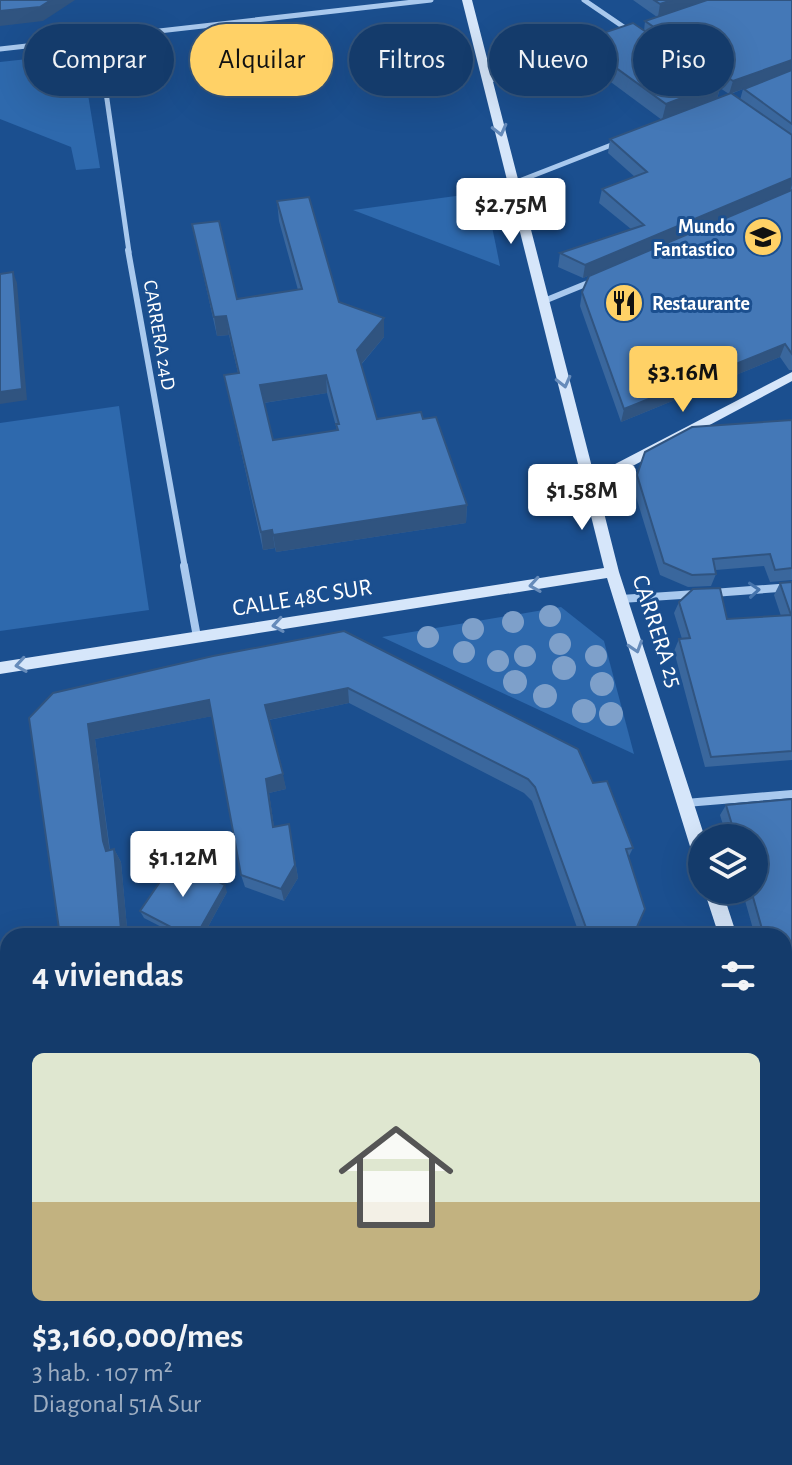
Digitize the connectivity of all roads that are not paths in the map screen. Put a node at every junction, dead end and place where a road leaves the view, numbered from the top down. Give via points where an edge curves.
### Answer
1 (431, 0) edge
2 (467, 0) edge
3 (584, 0) edge
4 (174, 29) edge
5 (631, 32) joint
6 (617, 38) edge
7 (24, 46) edge
8 (0, 49) edge
9 (488, 81) joint
10 (106, 96) edge
11 (627, 139) edge
12 (514, 183) junction
13 (598, 279) edge
14 (544, 301) junction
15 (792, 376) edge
16 (590, 483) junction
17 (612, 572) junction
18 (792, 587) edge
19 (621, 599) junction
20 (197, 637) junction
21 (0, 668) edge
22 (792, 794) edge
23 (685, 803) junction
24 (692, 824) edge
25 (718, 904) edge
26 (725, 928) edge

1 - 4 street
2 - 9 street, CARRERA 25
3 - 5 street
5 - 6 street
7 - 8 street
9 -> 12 street, CARRERA 25
10 - 20 street, CARRERA 24D
11 - 12 street
12 - 14 street, CARRERA 25
13 - 14 street
14 -> 16 street, CARRERA 25
15 - 16 street via 702,429
16 - 17 street, CARRERA 25
17 - 19 street, CARRERA 25
17 -> 20 street, CALLE 48C SUR
19 -> 18 street
19 -> 23 street, CARRERA 25
20 -> 21 street, CALLE 48C SUR
22 - 23 street
23 - 24 street, CARRERA 25
25 - 26 street

